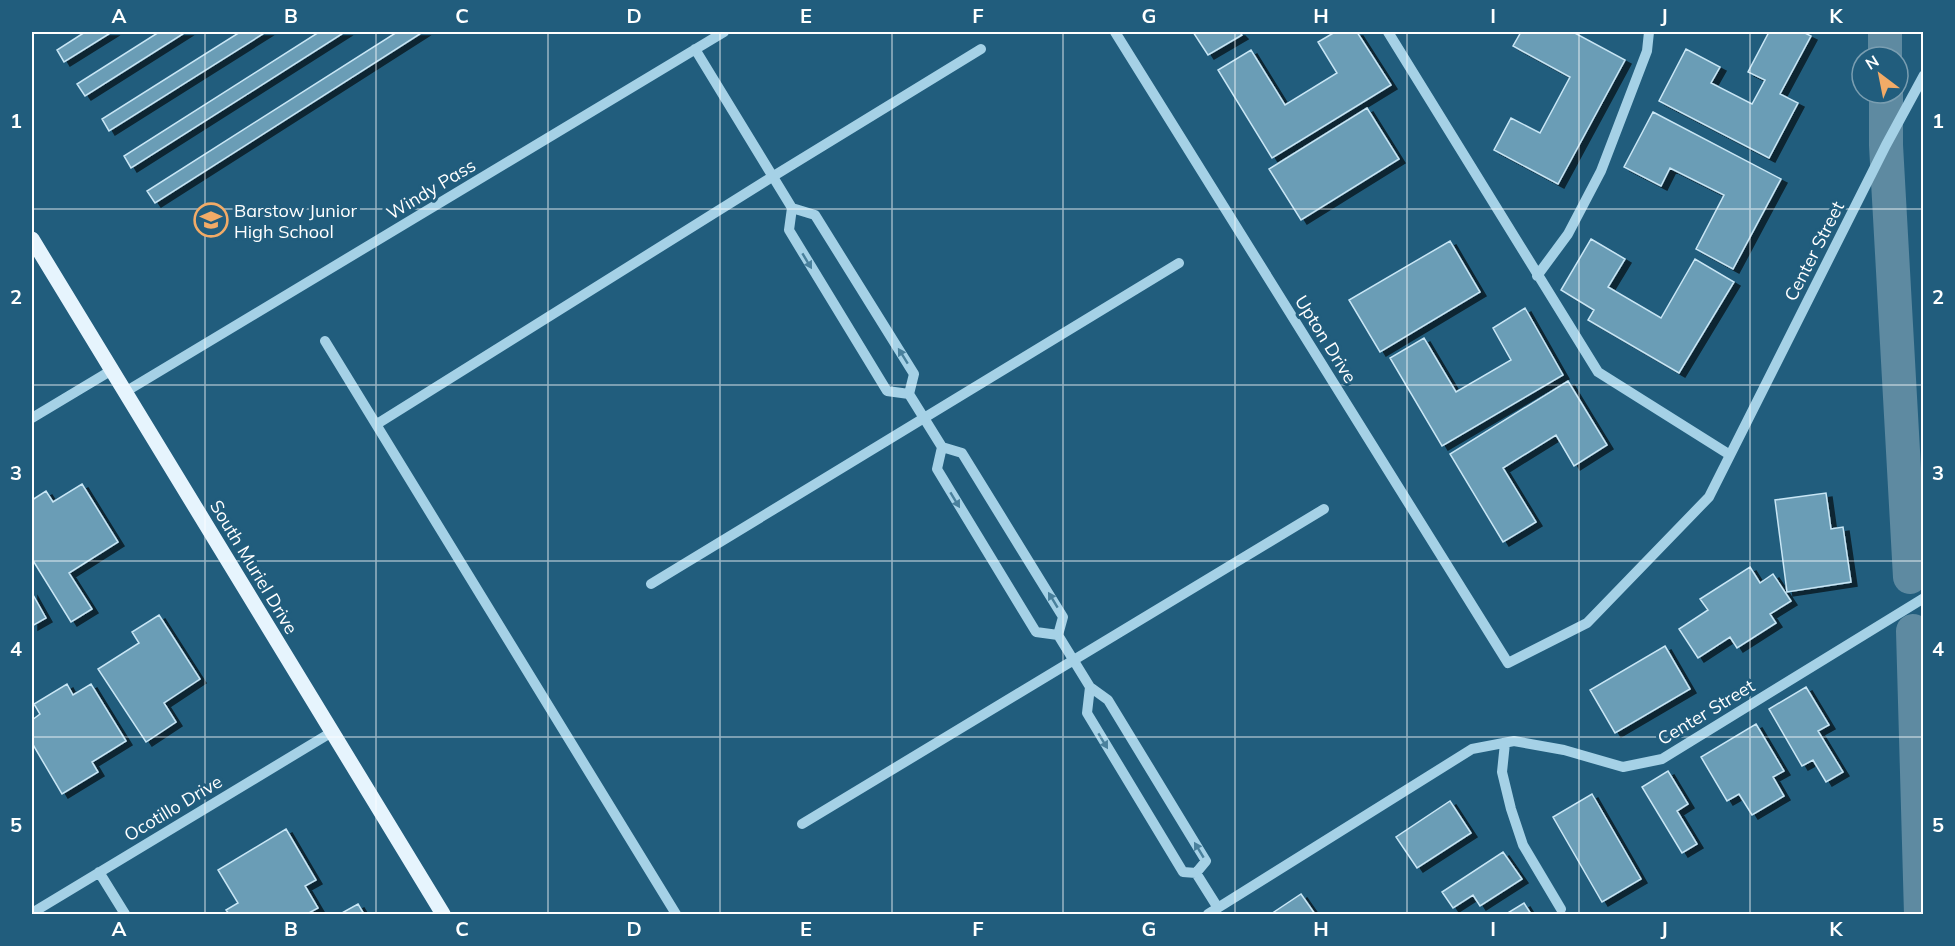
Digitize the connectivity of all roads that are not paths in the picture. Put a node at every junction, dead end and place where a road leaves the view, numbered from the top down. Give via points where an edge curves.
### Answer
1 (724, 32) edge
2 (1115, 32) edge
3 (1388, 32) edge
4 (1649, 32) edge
5 (695, 49) junction
6 (981, 49) dead end
7 (1923, 75) edge
8 (772, 177) junction
9 (792, 208) junction
10 (32, 239) edge
11 (1179, 264) dead end
12 (1537, 276) junction
13 (325, 341) dead end
14 (112, 370) junction
15 (125, 393) junction
16 (909, 394) junction
17 (32, 418) edge
18 (924, 418) junction
19 (377, 424) junction
20 (942, 447) junction
21 (1730, 455) junction
22 (1324, 509) dead end
23 (651, 584) dead end
24 (1923, 598) edge
25 (1058, 635) junction
26 (1074, 660) junction
27 (1508, 663) joint
28 (1090, 687) junction
29 (332, 732) junction
30 (1505, 743) junction
31 (802, 824) dead end
32 (99, 872) junction
33 (1196, 873) junction
34 (1561, 909) dead end
35 (1213, 911) edge
36 (32, 913) edge
37 (125, 915) edge
38 (443, 915) edge
39 (676, 915) edge

1 - 5 street, Windy Pass
2 - 27 street, Upton Drive
3 - 12 street
4 - 12 street via 1647,51 1601,171 1568,234
5 - 8 street
5 - 15 street, Windy Pass
6 - 8 street
7 - 21 street, Center Street
8 - 9 street
8 - 19 street
16 -> 9 street via 914,374 815,215
9 -> 16 street via 789,230 887,391
10 - 14 main road, South Muriel Drive
11 - 18 street
12 - 21 street via 1598,372
13 - 19 street
14 - 15 main road, South Muriel Drive
14 - 17 street
15 - 29 main road, South Muriel Drive
16 - 18 street
18 - 20 street
18 - 23 street
19 - 39 street
25 -> 20 street via 1063,617 963,453
20 -> 25 street via 937,469 1036,632
21 - 27 street, Center Street via 1709,497 1587,623
22 - 26 street
24 - 30 street, Center Street via 1662,759 1623,767 1564,750 1514,741
25 - 26 street
26 - 28 street
26 - 31 street
28 -> 33 street via 1087,713 1183,872
33 -> 28 street via 1206,861 1108,700
29 - 32 street, Ocotillo Drive
29 - 38 main road, South Muriel Drive
30 - 34 street via 1502,772 1510,809 1523,845
30 - 35 street, Center Street via 1472,749
32 - 36 street, Ocotillo Drive
32 - 37 street
33 - 35 street

